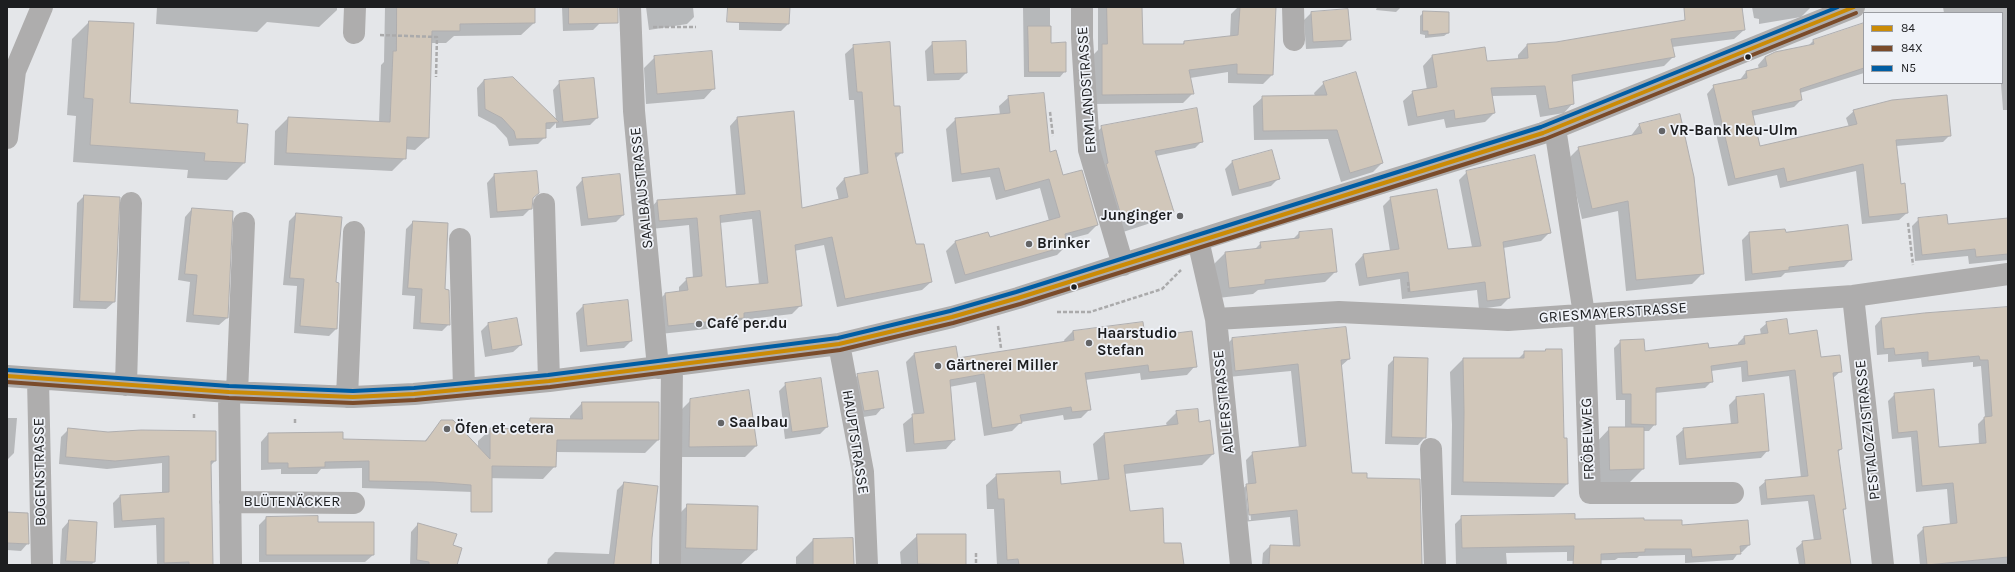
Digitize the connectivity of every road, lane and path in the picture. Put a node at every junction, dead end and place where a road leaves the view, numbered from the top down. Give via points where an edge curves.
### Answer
1 (42, 7) edge
2 (355, 7) edge
3 (1082, 7) edge
4 (1294, 7) edge
5 (1854, 7) edge
6 (630, 17) edge
7 (696, 27) dead end
8 (354, 33) dead end
9 (380, 35) dead end
10 (1294, 40) dead end
11 (11, 68) edge
12 (436, 77) dead end
13 (1050, 112) dead end
14 (1555, 128) junction
15 (1052, 136) dead end
16 (7, 138) edge
17 (130, 203) dead end
18 (544, 204) dead end
19 (244, 223) dead end
20 (1908, 223) dead end
21 (354, 232) dead end
22 (460, 239) dead end
23 (1198, 240) junction
24 (1123, 265) junction
25 (1184, 266) dead end
26 (2008, 274) edge
27 (1916, 288) junction
28 (1853, 296) junction
29 (1057, 312) dead end
30 (1584, 314) junction
31 (1216, 319) junction
32 (998, 325) dead end
33 (839, 344) junction
34 (1001, 348) dead end
35 (665, 367) junction
36 (7, 376) edge
37 (38, 378) junction
38 (550, 381) junction
39 (126, 385) junction
40 (464, 389) junction
41 (233, 392) junction
42 (347, 397) junction
43 (194, 410) dead end
44 (194, 418) dead end
45 (1431, 449) dead end
46 (1733, 493) dead end
47 (230, 502) junction
48 (354, 503) dead end
49 (976, 553) dead end
50 (42, 565) edge
51 (231, 565) edge
52 (670, 565) edge
53 (867, 565) edge
54 (976, 565) edge
55 (1241, 565) edge
56 (1435, 565) edge
57 (1883, 565) edge

1 - 11 street
2 - 8 street
3 - 24 street, ERMLANDSTRASSE via 1088,150
4 - 10 street
5 - 14 street
6 - 7 path
6 - 35 street, SAALBAUSTRASSE via 634,111
9 - 12 path via 437,37
11 - 16 street
13 - 15 path
14 - 23 street
14 - 30 street
17 - 39 street
18 - 38 street
19 - 41 street, BLÜTENÄCKER
20 - 27 path
21 - 42 street
22 - 40 street
23 - 24 street
23 - 31 street, ADLERSTRASSE
24 - 33 street via 968,312
25 - 29 path via 1162,289 1090,312
26 - 27 street, GRIESMAYERSTRASSE
27 - 28 street, GRIESMAYERSTRASSE
28 - 30 street, GRIESMAYERSTRASSE
28 - 57 street, PESTALOZZISTRASSE
30 - 31 street, GRIESMAYERSTRASSE via 1508,320 1339,312
30 - 46 street, FRÖBELWEG via 1590,493
31 - 55 street, ADLERSTRASSE
32 - 34 path
33 - 35 street
33 - 53 street, HAUPTSTRASSE via 863,472
35 - 38 street
35 - 52 street, SAALBAUSTRASSE
36 - 37 street
37 - 39 street
37 - 50 street, BOGENSTRASSE
38 - 40 street
39 - 41 street
40 - 42 street
41 - 42 street
41 - 47 street, BLÜTENÄCKER
43 - 44 path
45 - 56 street
47 - 48 street, BLÜTENÄCKER
47 - 51 street, BLÜTENÄCKER
49 - 54 path

